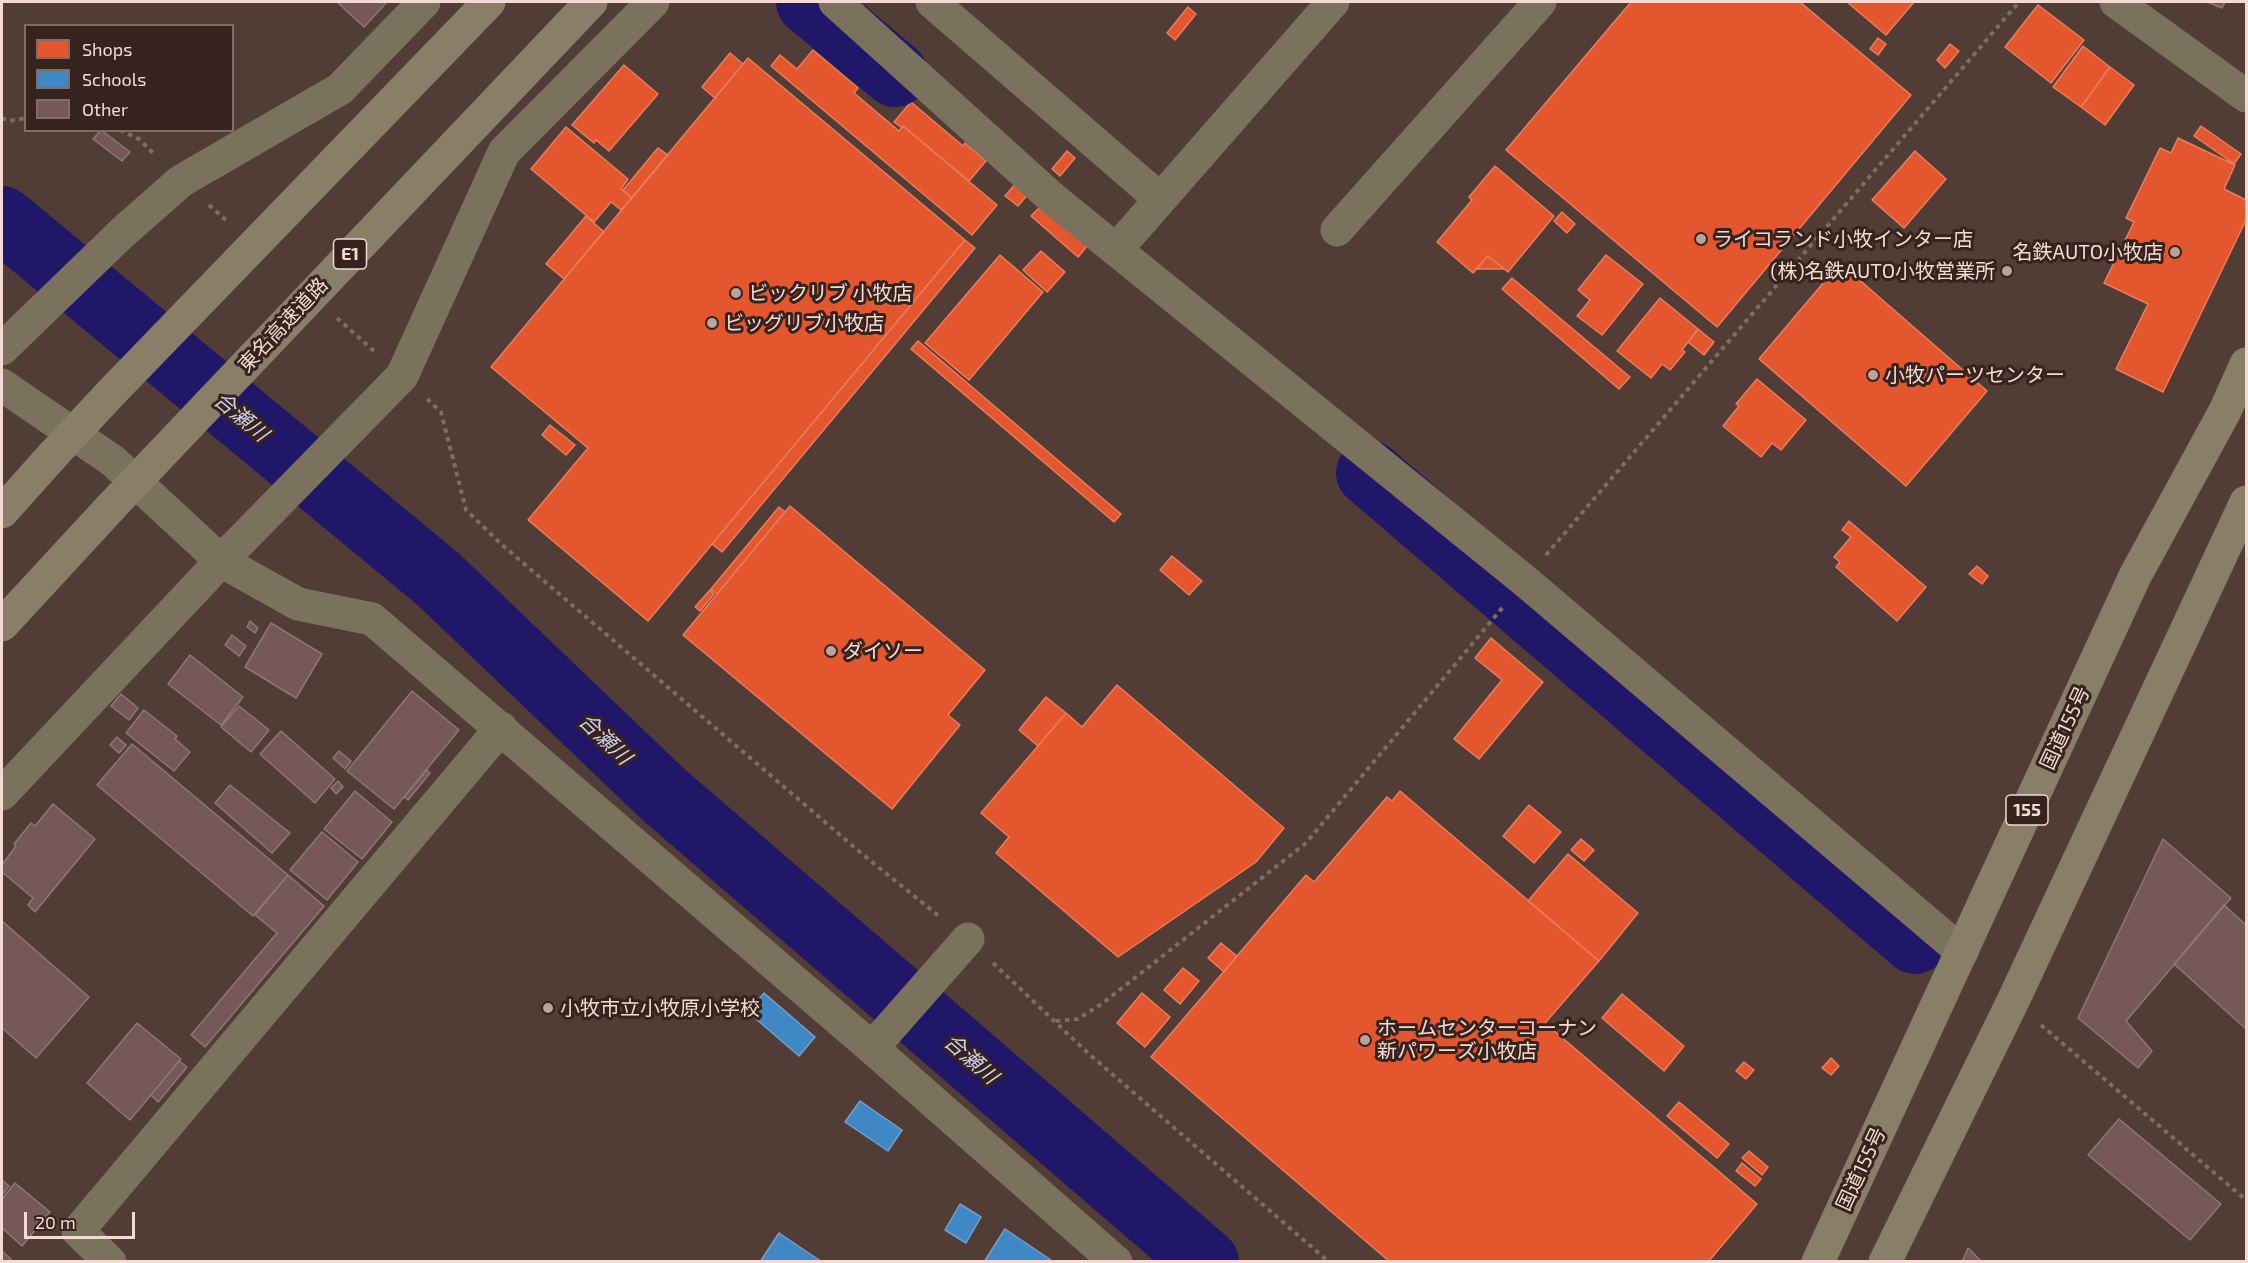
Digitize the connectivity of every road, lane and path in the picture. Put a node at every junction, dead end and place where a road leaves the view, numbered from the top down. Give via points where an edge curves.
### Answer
1 (424, 2) edge
2 (489, 2) edge
3 (591, 2) edge
4 (653, 2) edge
5 (835, 2) edge
6 (932, 2) edge
7 (1333, 2) edge
8 (1540, 2) edge
9 (2019, 2) edge
10 (2116, 2) edge
11 (2247, 96) edge
12 (2, 118) edge
13 (24, 118) edge
14 (124, 132) edge
15 (181, 181) junction
16 (1160, 199) junction
17 (1337, 230) dead end
18 (1116, 250) junction
19 (8, 342) edge
20 (2247, 364) edge
21 (402, 376) junction
22 (2, 385) edge
23 (2247, 502) edge
24 (2, 512) edge
25 (221, 561) junction
26 (1525, 581) junction
27 (2, 625) edge
28 (501, 728) junction
29 (2, 794) edge
30 (968, 939) junction
31 (1962, 952) junction
32 (2013, 1001) junction
33 (1056, 1021) junction
34 (872, 1048) junction
35 (2247, 1200) edge
36 (110, 1262) edge
37 (1116, 1262) edge
38 (1329, 1262) edge
39 (1818, 1262) edge
40 (1885, 1262) edge

1 - 15 street via 340,89
2 - 24 highway, bridge via 110,394
3 - 27 highway, 東名高速道路 / E1, bridge
4 - 21 street via 504,152
5 - 18 street via 1052,198
6 - 16 street
7 - 16 street
8 - 17 street
9 - 26 path
10 - 11 street
12 - 13 path
14 - 15 path via 139,139
15 - 19 street
16 - 18 street
18 - 26 street
20 - 31 highway, 国道155号 / 155 via 2135,576
21 - 25 street
21 - 30 path via 441,412 466,510 861,853
22 - 25 street via 113,461
23 - 32 highway
25 - 28 street via 298,604 372,619
25 - 29 street
26 - 31 street
26 - 33 path via 1306,843 1103,1003 1078,1019
28 - 34 street
28 - 36 street via 78,1231
30 - 33 path
30 - 34 street
31 - 39 highway, 国道155号 / 155
32 - 35 path
32 - 40 highway
33 - 38 path
34 - 37 street

